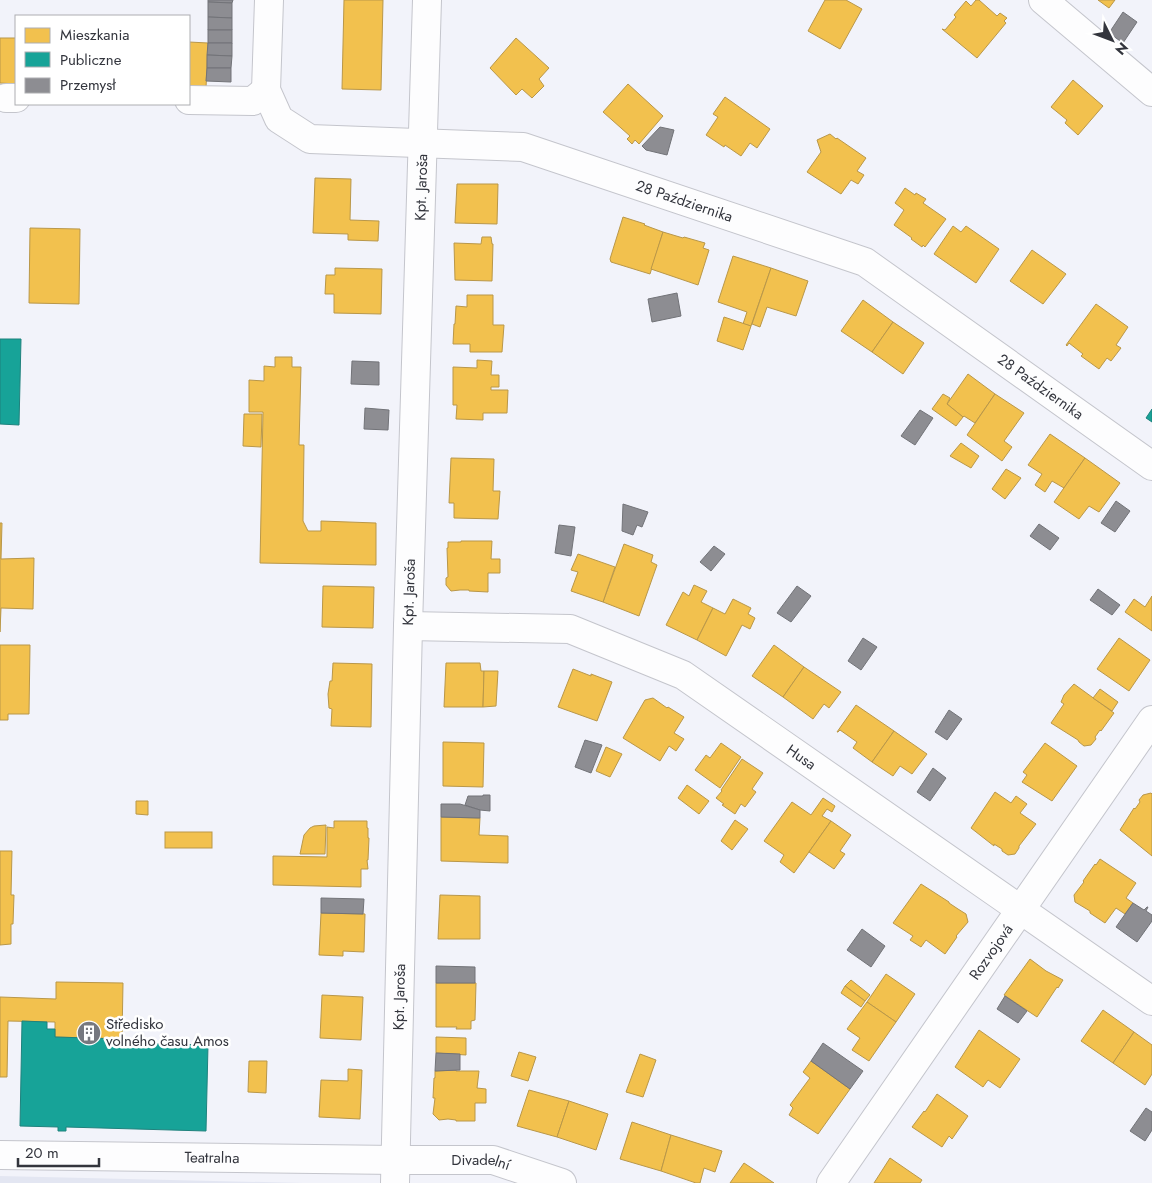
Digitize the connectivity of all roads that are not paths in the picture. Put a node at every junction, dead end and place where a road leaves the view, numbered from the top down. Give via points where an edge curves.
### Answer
1 (269, 0) edge
2 (427, 0) edge
3 (1043, 0) edge
4 (266, 90) junction
5 (1152, 92) edge
6 (190, 100) edge
7 (423, 144) junction
8 (1152, 466) edge
9 (408, 626) junction
10 (1152, 720) edge
11 (1020, 910) junction
12 (1152, 1001) edge
13 (0, 1155) edge
14 (395, 1171) edge
15 (562, 1183) edge
16 (831, 1183) edge

1 - 4 street, 28 Października
2 - 7 street, Kpt. Jaroša
3 - 5 street
4 - 6 street via 253,101
4 - 7 street, 28 Października via 279,118 310,140
7 - 8 street, 28 Października via 523,147 865,262
7 - 9 street, Kpt. Jaroša
9 - 11 street, Husa via 570,629 683,675
9 - 14 street, Kpt. Jaroša
10 - 11 street, Rozvojová
11 - 12 street, Husa
11 - 16 street, Rozvojová
13 - 14 street, Teatralna
14 - 15 street, Divadelní via 493,1160

